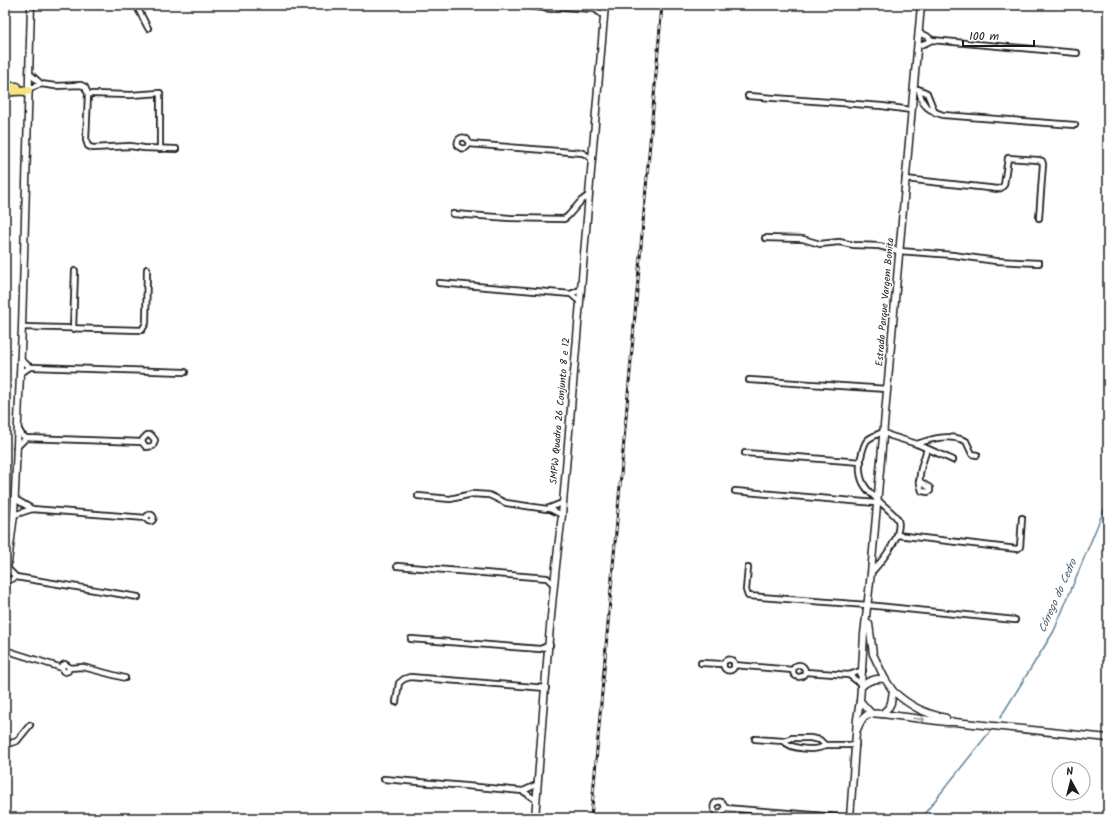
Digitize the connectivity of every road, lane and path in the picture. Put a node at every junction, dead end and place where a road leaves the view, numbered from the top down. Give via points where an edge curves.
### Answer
1 (31, 5) edge
2 (136, 5) edge
3 (522, 5) edge
4 (604, 5) edge
5 (921, 5) edge
6 (595, 9) junction
7 (604, 16) junction
8 (148, 28) dead end
9 (918, 33) junction
10 (932, 40) junction
11 (917, 46) junction
12 (1077, 53) dead end
13 (29, 73) junction
14 (5, 84) edge
15 (42, 84) junction
16 (913, 86) junction
17 (28, 89) junction
18 (919, 90) junction
19 (5, 94) edge
20 (88, 94) junction
21 (748, 96) dead end
22 (911, 110) junction
23 (935, 113) junction
24 (1075, 125) dead end
25 (469, 144) dead end
26 (593, 148) junction
27 (160, 149) junction
28 (176, 149) dead end
29 (584, 153) junction
30 (592, 159) junction
31 (905, 179) junction
32 (589, 195) junction
33 (453, 214) dead end
34 (1039, 218) dead end
35 (765, 238) dead end
36 (899, 251) junction
37 (1039, 264) dead end
38 (147, 269) dead end
39 (75, 271) dead end
40 (439, 283) dead end
41 (580, 290) junction
42 (571, 294) junction
43 (579, 301) junction
44 (22, 327) junction
45 (73, 329) junction
46 (20, 359) junction
47 (30, 367) junction
48 (185, 372) dead end
49 (20, 374) junction
50 (749, 380) dead end
51 (887, 389) junction
52 (17, 426) junction
53 (883, 432) junction
54 (26, 438) junction
55 (142, 442) dead end
56 (916, 444) junction
57 (16, 448) junction
58 (927, 449) junction
59 (745, 453) dead end
60 (977, 455) dead end
61 (953, 460) dead end
62 (860, 462) junction
63 (920, 481) dead end
64 (735, 491) dead end
65 (418, 496) dead end
66 (15, 499) junction
67 (877, 502) junction
68 (562, 503) junction
69 (32, 509) junction
70 (550, 509) junction
71 (14, 515) junction
72 (562, 515) junction
73 (146, 518) dead end
74 (1022, 518) dead end
75 (898, 535) junction
76 (397, 566) dead end
77 (748, 568) dead end
78 (8, 569) junction
79 (555, 573) junction
80 (871, 573) junction
81 (16, 577) junction
82 (548, 578) junction
83 (6, 584) edge
84 (553, 584) junction
85 (138, 597) dead end
86 (869, 603) junction
87 (1015, 620) dead end
88 (411, 638) dead end
89 (550, 645) junction
90 (540, 649) junction
91 (5, 650) edge
92 (549, 655) junction
93 (701, 663) dead end
94 (723, 664) junction
95 (734, 665) junction
96 (793, 670) junction
97 (862, 670) junction
98 (805, 672) junction
99 (849, 675) junction
100 (125, 678) dead end
101 (884, 679) junction
102 (861, 685) junction
103 (546, 688) junction
104 (893, 691) junction
105 (860, 701) junction
106 (396, 702) dead end
107 (870, 712) junction
108 (882, 714) junction
109 (955, 722) junction
110 (30, 725) dead end
111 (857, 730) junction
112 (1108, 738) edge
113 (755, 739) dead end
114 (784, 741) junction
115 (5, 745) edge
116 (825, 745) junction
117 (856, 745) junction
118 (384, 779) dead end
119 (538, 784) junction
120 (523, 791) junction
121 (536, 800) junction
122 (725, 808) dead end
123 (535, 818) edge
124 (850, 818) edge

1 - 13 street
2 - 8 street
3 - 6 street via 552,9
4 - 6 street
4 - 7 street, SMPW Quadra 26 Conjunto 8 e 12
5 - 9 street, Estrada Parque Vargem Bonita
6 - 7 street
7 - 26 street, SMPW Quadra 26 Conjunto 8 e 12
9 - 10 street
9 - 11 street, Estrada Parque Vargem Bonita
10 - 11 street
10 - 12 street
11 - 16 street, Estrada Parque Vargem Bonita
13 - 15 street
13 - 17 street
14 - 17 highway
15 - 17 street
15 - 20 street via 83,85
16 - 18 street
16 - 22 street, Estrada Parque Vargem Bonita
17 - 19 highway via 13,90
17 - 44 street
18 - 23 street via 922,102
18 - 23 street via 927,92
20 - 27 street via 88,146
20 - 27 street via 160,93
21 - 22 street
22 - 31 street, Estrada Parque Vargem Bonita
23 - 24 street
25 - 29 street
26 - 29 street
26 - 30 street, SMPW Quadra 26 Conjunto 8 e 12
27 - 28 street
29 - 30 street
30 - 32 street, SMPW Quadra 26 Conjunto 8 e 12
31 - 34 street via 998,189 1004,185 1008,158 1042,161
31 - 36 street, Estrada Parque Vargem Bonita
32 - 33 street via 564,219
32 - 41 street, SMPW Quadra 26 Conjunto 8 e 12
35 - 36 street via 804,239 820,244 840,242 880,246
36 - 37 street
36 - 51 street, Estrada Parque Vargem Bonita
38 - 45 street via 146,323 142,330
39 - 45 street
40 - 42 street
41 - 42 street
41 - 43 street, SMPW Quadra 26 Conjunto 8 e 12
42 - 43 street
43 - 68 street, SMPW Quadra 26 Conjunto 8 e 12
44 - 45 street
44 - 46 street
46 - 47 street
46 - 49 street
47 - 48 street
47 - 49 street
49 - 52 street
50 - 51 street
51 - 53 street, Estrada Parque Vargem Bonita
52 - 54 street
52 - 57 street
53 - 56 street
53 - 62 street via 868,438
53 - 67 street, Estrada Parque Vargem Bonita
54 - 55 street
54 - 57 street
56 - 58 street
56 - 60 street via 939,437 959,438 966,441 972,454
57 - 66 street
58 - 61 street
58 - 63 street via 922,461
59 - 62 street
62 - 67 street via 863,482
64 - 67 street
65 - 70 street via 450,498 472,494 490,495 509,504
66 - 69 street
66 - 71 street
67 - 75 street via 898,518
67 - 80 street, Estrada Parque Vargem Bonita
68 - 70 street
68 - 72 street, SMPW Quadra 26 Conjunto 8 e 12
69 - 71 street
69 - 73 street
70 - 72 street
71 - 78 street
72 - 79 street, SMPW Quadra 26 Conjunto 8 e 12
74 - 75 street via 1021,542 1017,549
75 - 80 street
76 - 82 street
77 - 86 street via 748,596
78 - 81 street
78 - 83 street
79 - 82 street
79 - 84 street, SMPW Quadra 26 Conjunto 8 e 12
80 - 86 street, Estrada Parque Vargem Bonita
81 - 83 street
81 - 85 street
82 - 84 street
84 - 89 street, SMPW Quadra 26 Conjunto 8 e 12
86 - 87 street
86 - 97 street, Estrada Parque Vargem Bonita
86 - 101 street, Estrada Parque Vargem Bonita via 868,626 873,654
88 - 90 street
89 - 90 street
89 - 92 street, SMPW Quadra 26 Conjunto 8 e 12
90 - 92 street
91 - 100 street via 62,668 65,664 69,668 83,667
92 - 103 street, SMPW Quadra 26 Conjunto 8 e 12
93 - 94 street
94 - 95 street via 731,660
94 - 95 street via 727,670 733,669
95 - 96 street
96 - 98 street via 800,665
96 - 98 street via 798,677
97 - 99 street
97 - 102 street, Estrada Parque Vargem Bonita
98 - 99 street
99 - 102 street
101 - 102 street via 873,679
101 - 104 street
102 - 105 street
103 - 106 street via 410,677 399,683
103 - 119 street, SMPW Quadra 26 Conjunto 8 e 12
104 - 108 street via 891,703
104 - 109 street via 918,710
105 - 107 street
105 - 111 street
107 - 108 street
107 - 111 street via 862,719
108 -> 109 street
109 - 112 street
110 - 115 street via 17,741
111 - 117 street
113 - 114 street
114 - 116 street via 792,738 810,738 820,740
114 - 116 street via 789,746 800,748 820,748
116 - 117 street
117 - 124 street
118 - 120 street
119 - 120 street
119 - 121 street, SMPW Quadra 26 Conjunto 8 e 12
120 - 121 street
121 - 123 street, SMPW Quadra 26 Conjunto 8 e 12
122 - 124 street

